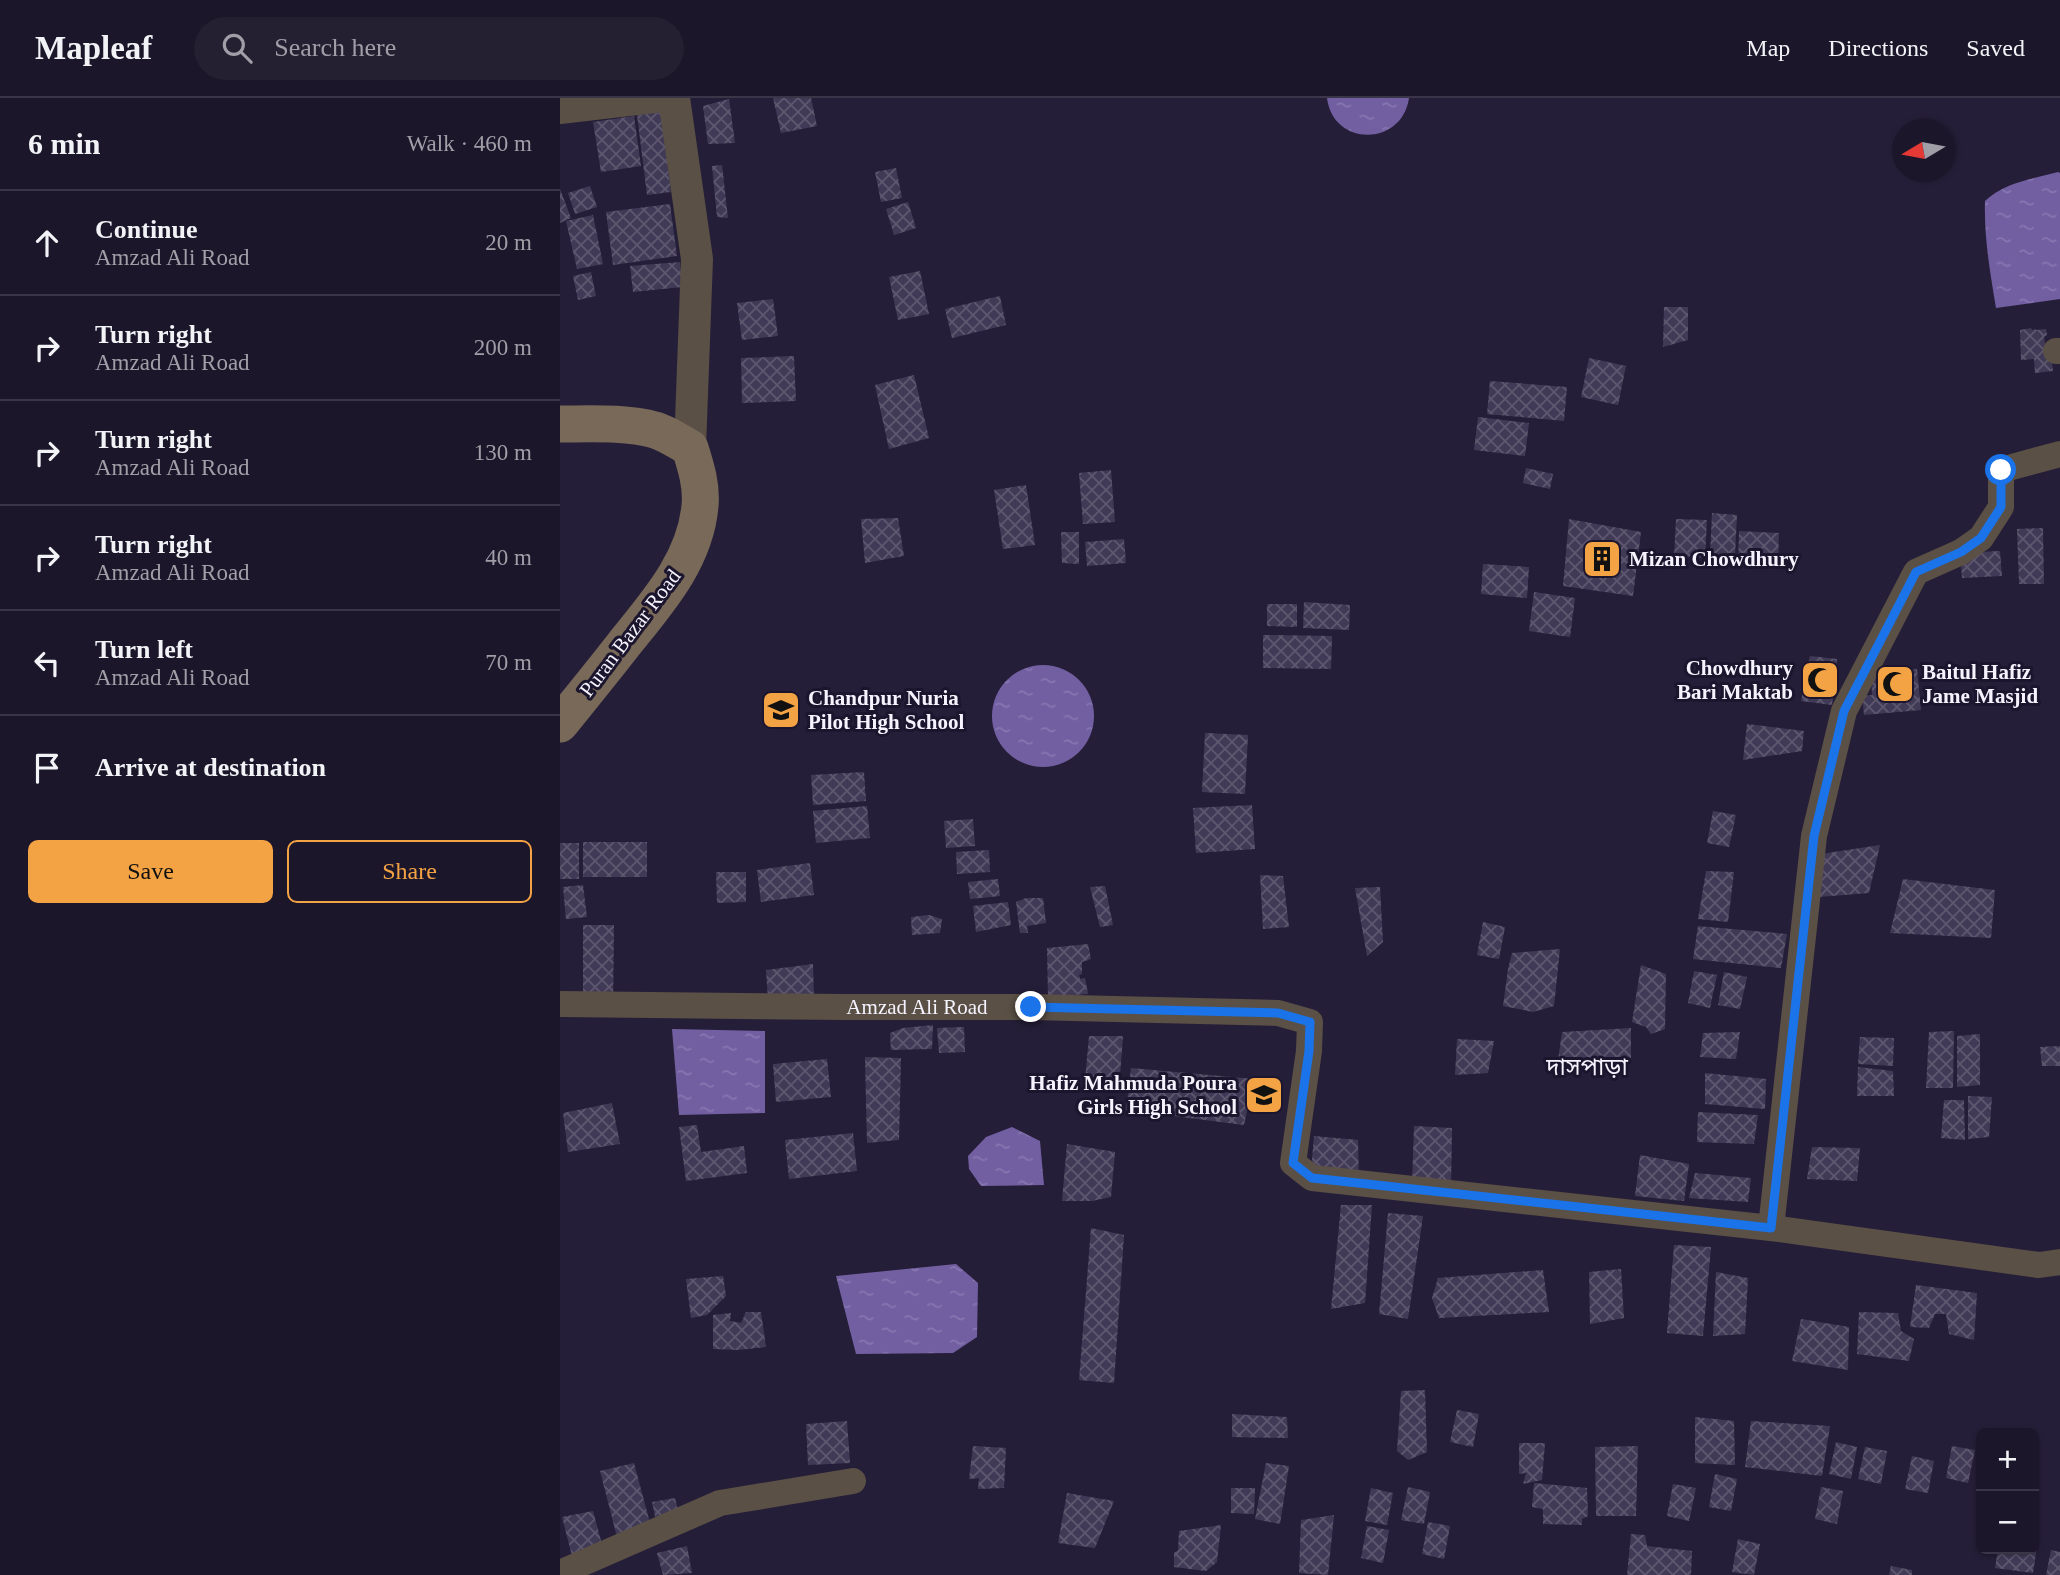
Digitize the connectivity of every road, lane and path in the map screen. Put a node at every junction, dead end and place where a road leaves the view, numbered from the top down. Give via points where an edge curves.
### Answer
1 (673, 98) edge
2 (560, 111) edge
3 (560, 424) edge
4 (690, 448) junction
5 (2060, 454) edge
6 (560, 724) edge
7 (560, 1004) edge
8 (1771, 1228) junction
9 (2060, 1262) edge
10 (853, 1482) dead end
11 (560, 1573) edge

1 - 2 street
1 - 4 street via 697,259
3 - 4 main road via 655,430
4 - 6 main road, Puran Bazar Road via 700,504 695,537 678,573 651,611
5 - 8 street via 2001,470 2001,507 1981,538 1916,572 1844,711 1814,836
7 - 8 street, Amzad Ali Road via 1278,1013 1310,1022 1293,1163 1312,1178
8 - 9 street via 2039,1265
10 - 11 street via 720,1503

